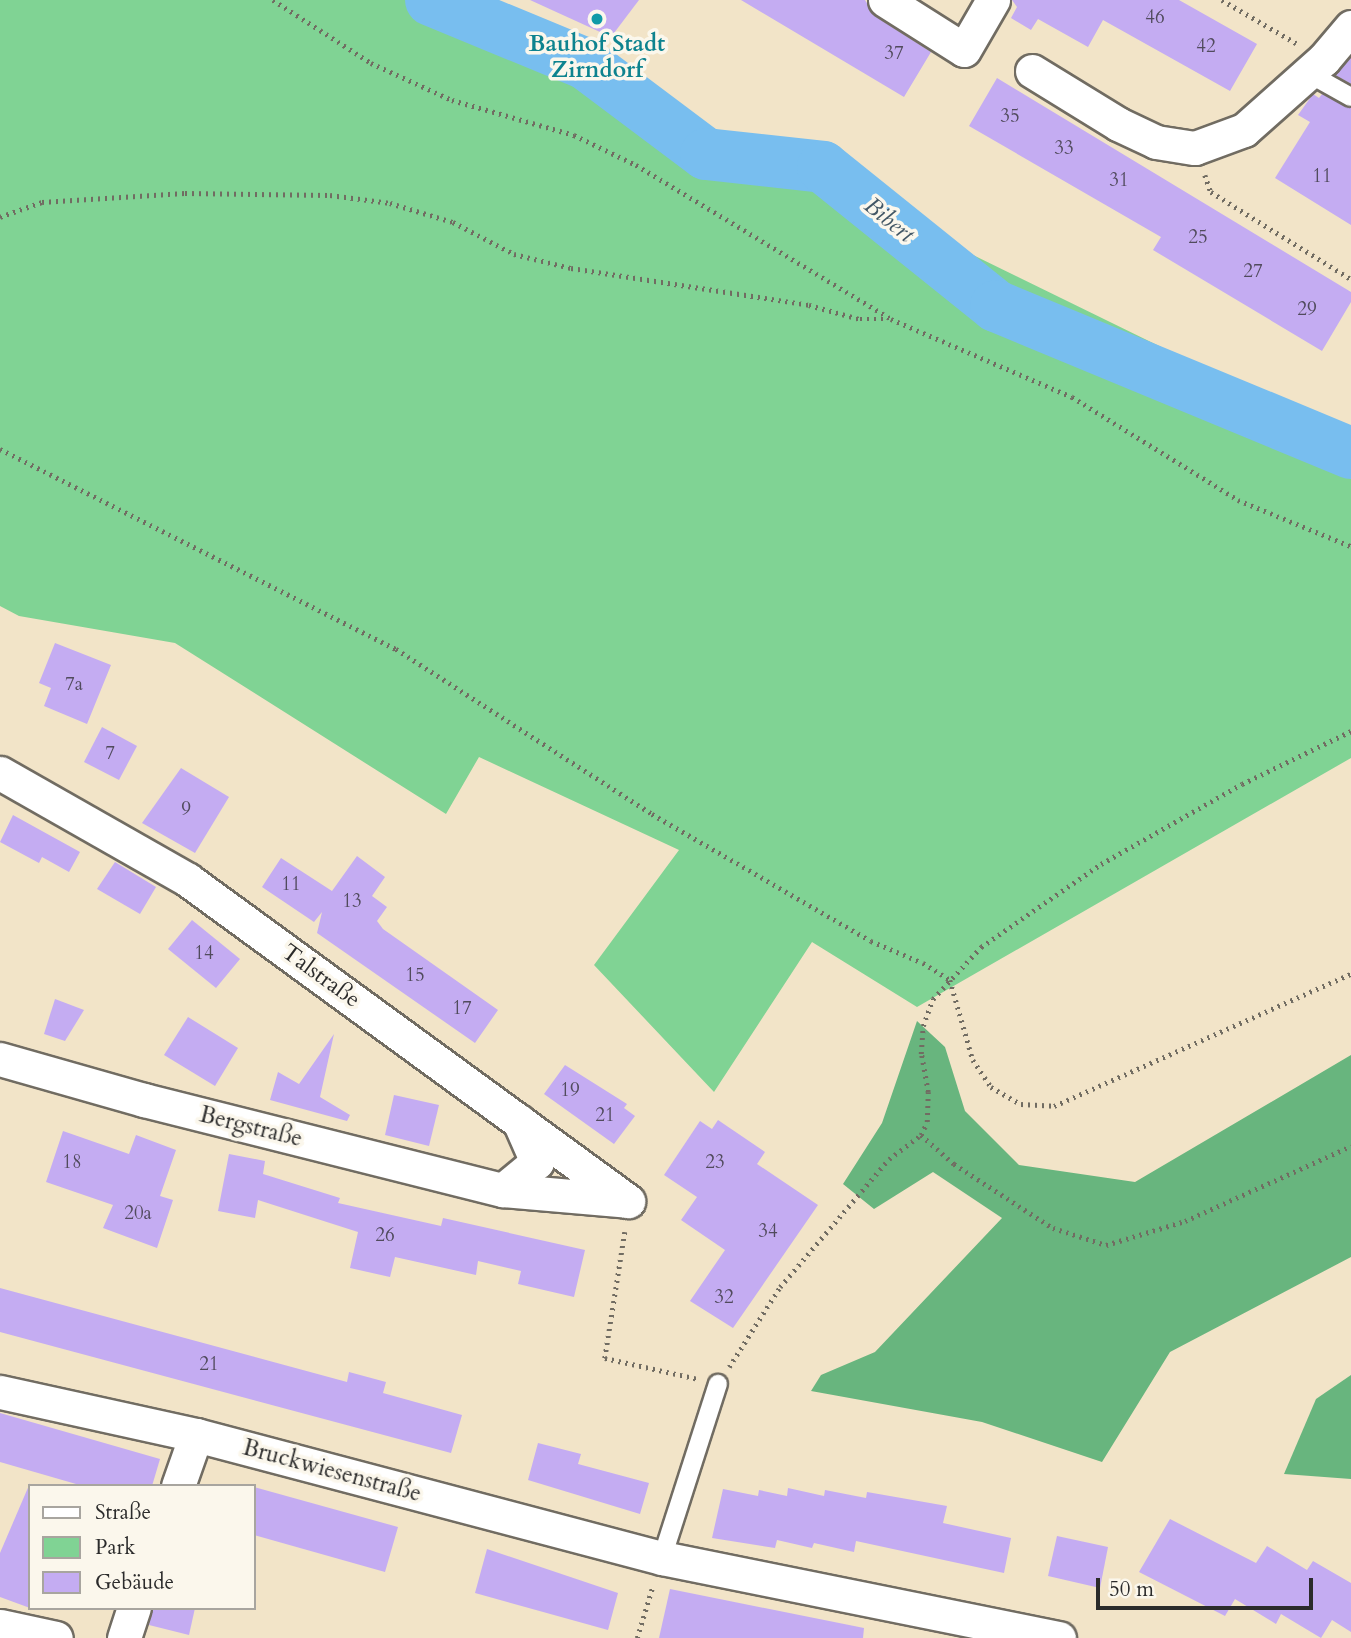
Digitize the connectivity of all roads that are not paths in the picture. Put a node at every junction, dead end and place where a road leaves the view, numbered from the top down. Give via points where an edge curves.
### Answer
1 (885, 0) edge
2 (993, 0) edge
3 (1351, 27) edge
4 (1316, 66) junction
5 (1032, 71) dead end
6 (1351, 97) edge
7 (0, 773) edge
8 (0, 1059) edge
9 (519, 1119) junction
10 (503, 1190) junction
11 (628, 1202) joint
12 (718, 1384) road end
13 (0, 1392) edge
14 (196, 1435) junction
15 (179, 1484) edge
16 (662, 1558) junction
17 (133, 1610) edge
18 (0, 1626) edge
19 (57, 1638) edge
20 (124, 1638) edge
21 (1059, 1638) edge

1 - 2 street via 964,50
3 - 4 street
4 - 5 street via 1244,131 1195,148 1156,142
4 - 6 lane
7 - 9 street, Talstraße via 188,880
8 - 10 street, Bergstraße
9 - 10 street via 537,1161
9 - 11 street, Talstraße
10 - 11 street, Bergstraße
12 - 16 lane
13 - 14 street, Bruckwiesenstraße
14 - 15 street
14 - 16 street, Bruckwiesenstraße
16 - 21 street, Bruckwiesenstraße
17 - 20 street
18 - 19 street

